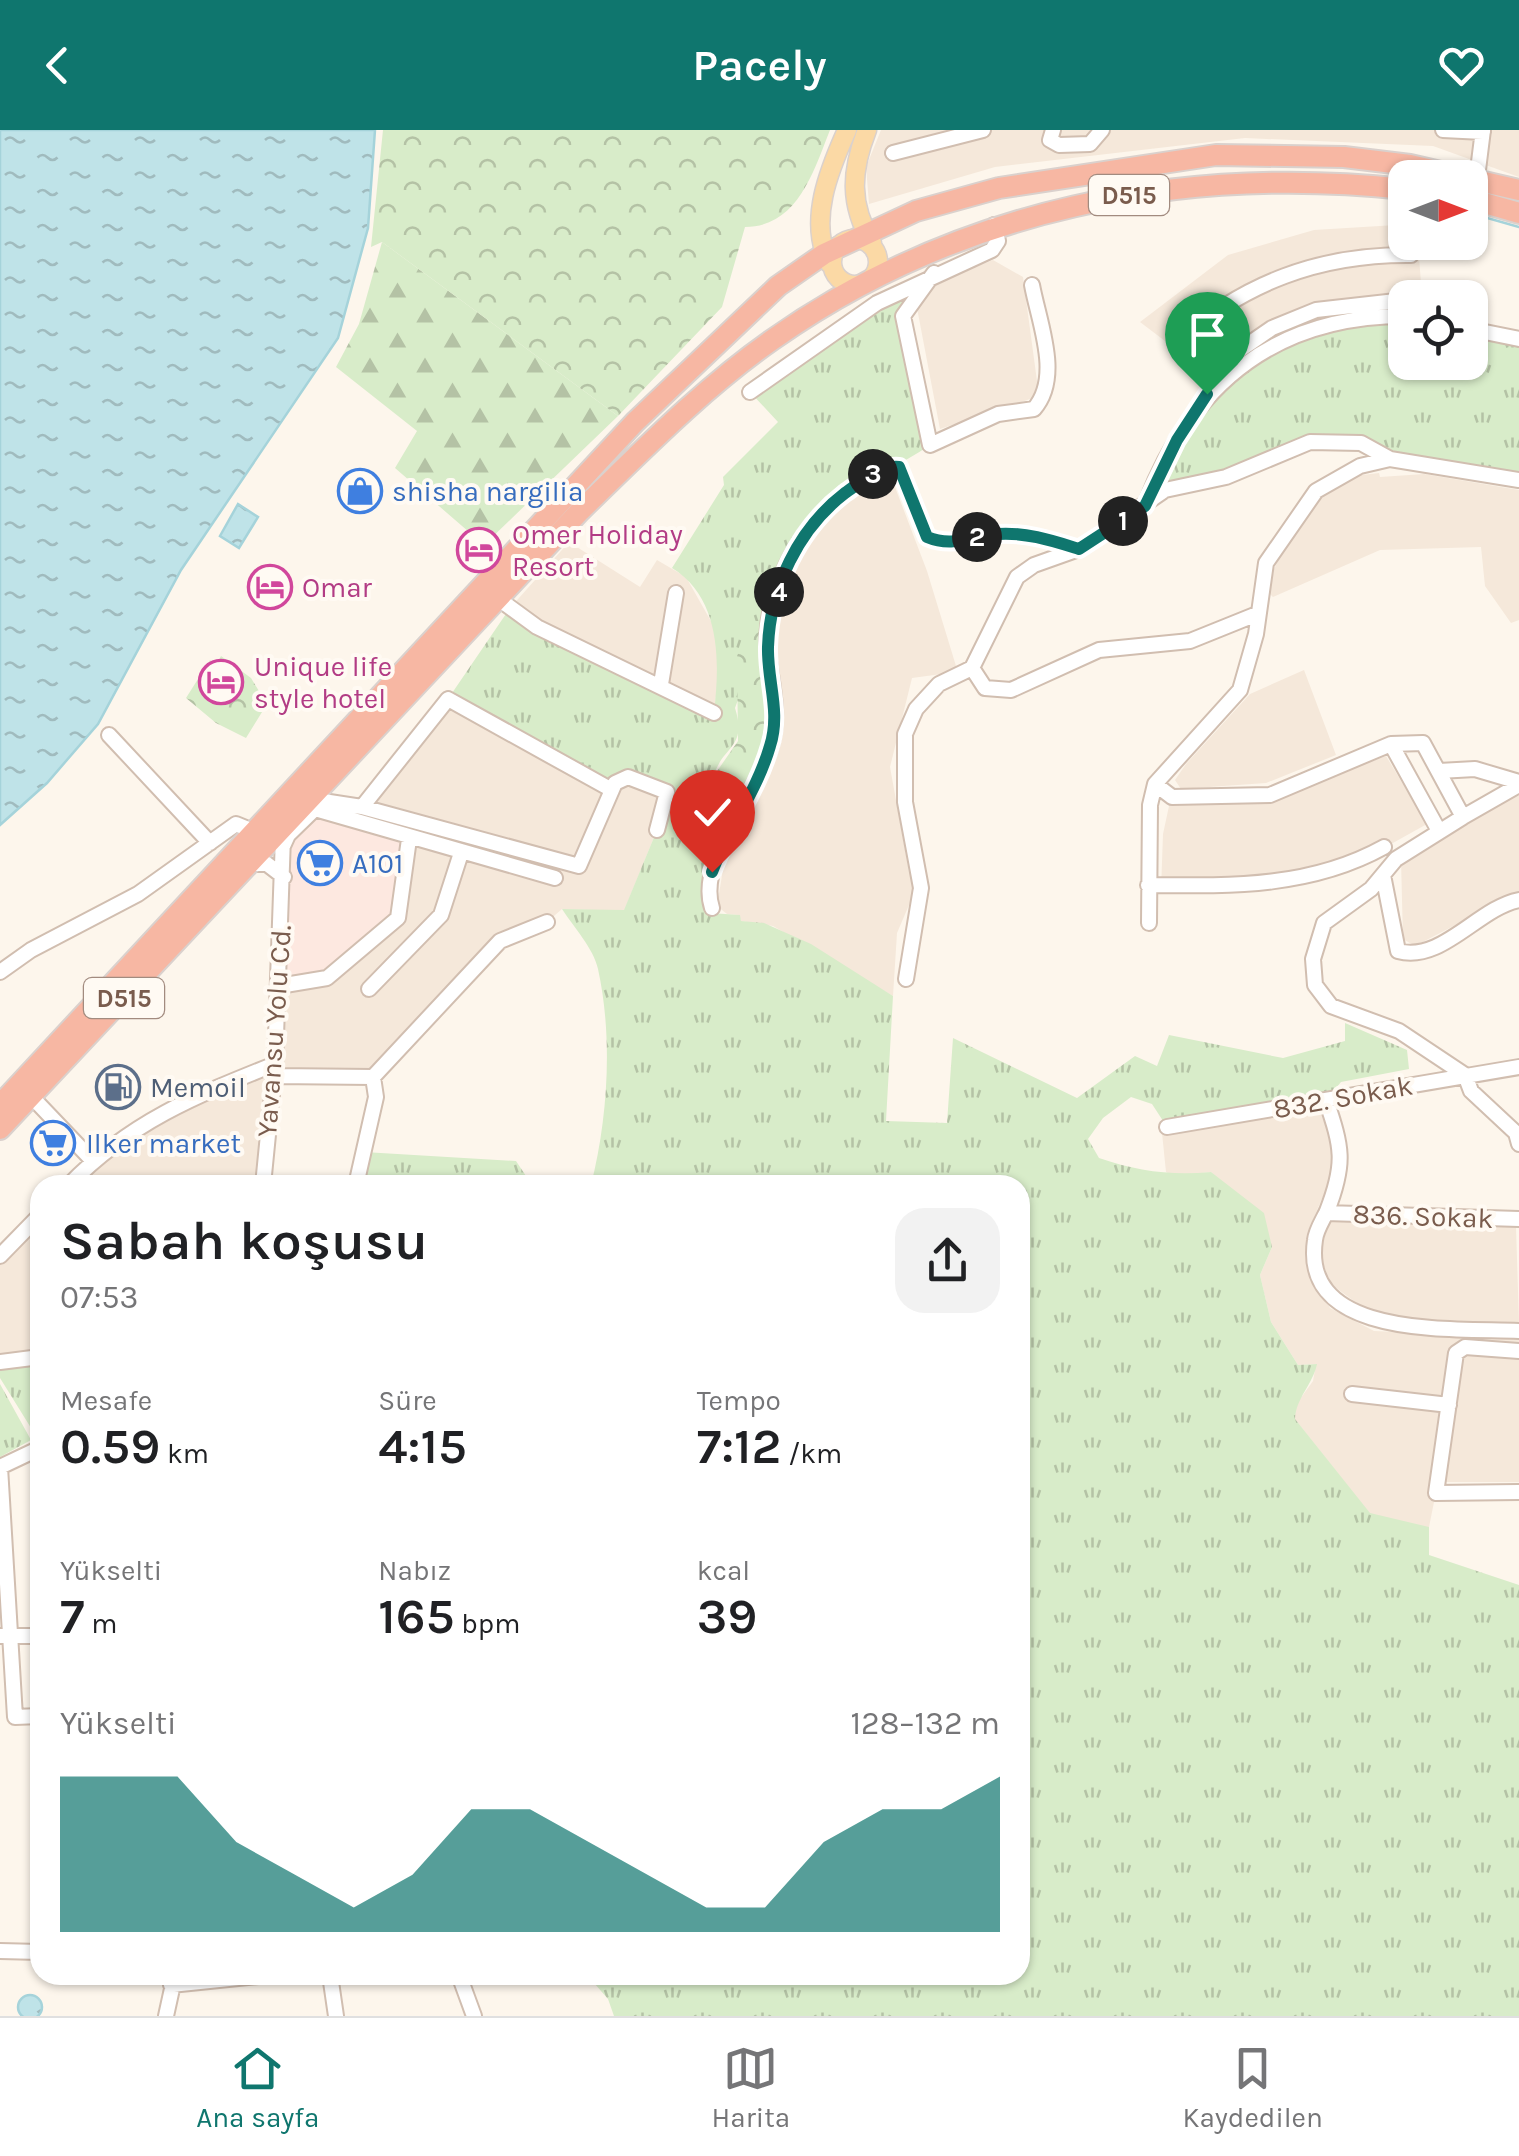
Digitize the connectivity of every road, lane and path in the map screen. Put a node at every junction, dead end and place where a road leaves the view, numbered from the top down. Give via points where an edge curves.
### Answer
1 (846, 130) edge
2 (866, 130) edge
3 (982, 130) edge
4 (1102, 130) edge
5 (1443, 130) edge
6 (1482, 131) edge
7 (1058, 136) edge
8 (893, 152) dead end
9 (1478, 160) edge
10 (1388, 168) edge
11 (1388, 187) edge
12 (1488, 189) edge
13 (1519, 190) edge
14 (1488, 196) edge
15 (1519, 213) edge
16 (994, 225) junction
17 (870, 240) junction
18 (1388, 255) edge
19 (828, 262) junction
20 (934, 273) junction
21 (868, 282) junction
22 (1032, 285) dead end
23 (1388, 302) edge
24 (1388, 317) edge
25 (1488, 333) edge
26 (1519, 339) edge
27 (750, 392) dead end
28 (1370, 456) junction
29 (1519, 480) edge
30 (1145, 506) junction
31 (1079, 549) junction
32 (676, 592) dead end
33 (496, 597) junction
34 (1257, 614) junction
35 (972, 668) junction
36 (661, 684) junction
37 (714, 713) dead end
38 (109, 735) dead end
39 (1390, 744) junction
40 (1439, 771) junction
41 (1155, 784) junction
42 (1519, 784) edge
43 (612, 790) junction
44 (362, 807) junction
45 (315, 809) junction
46 (1462, 817) junction
47 (657, 830) dead end
48 (253, 831) junction
49 (1439, 831) junction
50 (283, 836) junction
51 (409, 839) junction
52 (210, 843) junction
53 (1384, 847) dead end
54 (461, 853) junction
55 (246, 864) junction
56 (1383, 875) junction
57 (284, 877) junction
58 (555, 878) dead end
59 (1154, 885) junction
60 (1519, 900) edge
61 (712, 908) dead end
62 (398, 918) junction
63 (547, 922) dead end
64 (1149, 923) dead end
65 (422, 935) junction
66 (0, 972) edge
67 (906, 979) dead end
68 (279, 986) junction
69 (369, 989) dead end
70 (1519, 1067) edge
71 (275, 1070) junction
72 (1466, 1075) junction
73 (373, 1076) junction
74 (31, 1096) junction
75 (1326, 1100) junction
76 (0, 1105) edge
77 (1167, 1127) dead end
78 (0, 1130) edge
79 (1519, 1144) edge
80 (92, 1160) junction
81 (80, 1175) edge
82 (263, 1175) edge
83 (358, 1175) edge
84 (1326, 1213) junction
85 (1519, 1219) edge
86 (30, 1225) edge
87 (0, 1256) edge
88 (1519, 1330) edge
89 (1519, 1351) edge
90 (30, 1358) edge
91 (0, 1362) edge
92 (1352, 1394) dead end
93 (1449, 1405) junction
94 (30, 1453) edge
95 (0, 1467) edge
96 (1519, 1492) edge
97 (6, 1636) edge
98 (30, 1716) edge
99 (0, 1951) edge
100 (30, 1952) edge
101 (172, 1985) edge
102 (331, 1985) edge
103 (463, 1985) edge
104 (166, 2016) edge
105 (336, 2016) edge
106 (474, 2016) edge

1 - 19 main road via 826,174
2 - 17 main road via 853,182
3 - 8 street
4 - 7 street via 1090,144
5 - 6 street
6 - 9 street
10 - 17 highway, D515 via 1344,157 1216,155 1142,163 999,188 916,211
11 - 16 highway, D515 via 1221,184 1077,204
12 - 13 highway, D515
14 - 15 highway, D515
16 - 20 street via 998,241 992,250
16 - 21 highway, D515
17 - 19 highway, D515 via 845,242
17 - 21 main road via 879,266
18 - 23 street via 1292,271 1217,308 1174,343 1189,362 1211,370 1272,328 1316,310
19 - 21 main road via 845,284
19 - 48 highway, D515 via 778,286 635,422
20 - 22 street via 903,316 930,445 998,414 1034,409 1044,398 1046,361
20 - 27 street via 877,303
21 - 33 highway, D515 via 730,372
24 - 30 street via 1345,320 1293,336 1244,364 1207,394
25 - 26 street
28 - 29 street
28 - 30 street via 1360,443 1310,442 1226,477 1165,490
28 - 34 street via 1316,491 1286,530 1266,563
30 - 31 street
31 - 35 street via 1017,578
31 - 61 street via 1002,534 947,545 927,537 899,467 888,466 814,521 782,576 768,650 776,696 771,744 712,872
32 - 36 street
33 - 36 street via 537,627
33 - 50 highway, D515
34 - 35 street via 1190,641 1100,650 1011,690 985,688
34 - 41 street via 1240,690
35 - 67 street via 938,684 905,734 905,802 922,888
36 - 37 street
38 - 52 street
39 - 40 street via 1423,743
39 - 41 street via 1270,794 1172,798
39 - 49 street
40 - 42 street via 1475,770
40 - 46 street
41 - 59 street
42 - 46 street
43 - 44 street via 579,866
43 - 44 street via 448,699
43 - 47 street via 628,776 666,792
44 - 45 street via 323,801
45 - 50 street
45 - 51 street
46 - 49 street
48 - 52 street via 236,824
48 - 76 highway, D515
49 - 56 street
50 - 55 highway, D515
50 - 57 street, Yavansu Yolu Cd.
51 - 54 street
51 - 62 street
52 - 66 street via 138,894
53 - 59 street via 1346,867 1298,880
54 - 58 street
54 - 65 street via 442,915
55 - 57 street via 262,862
55 - 74 highway, D515
56 - 60 street via 1398,951 1408,954 1428,950
56 - 72 street via 1324,923 1313,958 1315,986 1331,1006 1399,1031
57 - 68 street, Yavansu Yolu Cd.
59 - 64 street
62 - 65 street
62 - 68 street via 327,978
63 - 73 street via 486,954
65 - 69 street
68 - 71 street, Yavansu Yolu Cd.
70 - 72 street, 832. Sokak
71 - 73 street
71 - 80 street via 170,1106
71 - 82 street, Yavansu Yolu Cd.
72 - 75 street, 832. Sokak
72 - 79 street via 1471,1092 1516,1133
73 - 83 street via 376,1096
74 - 78 highway, D515
74 - 80 street
75 - 77 street, 832. Sokak
75 - 84 street via 1342,1148
80 - 81 street
84 - 85 street, 836. Sokak
84 - 88 street via 1315,1237 1315,1269 1332,1299 1366,1318
86 - 87 street
89 - 93 street via 1461,1349
90 - 91 street
92 - 93 street
93 - 96 street via 1436,1493
94 - 95 street
95 - 97 street
97 - 98 street via 15,1717
99 - 100 street
101 - 104 street
102 - 105 street
103 - 106 street

